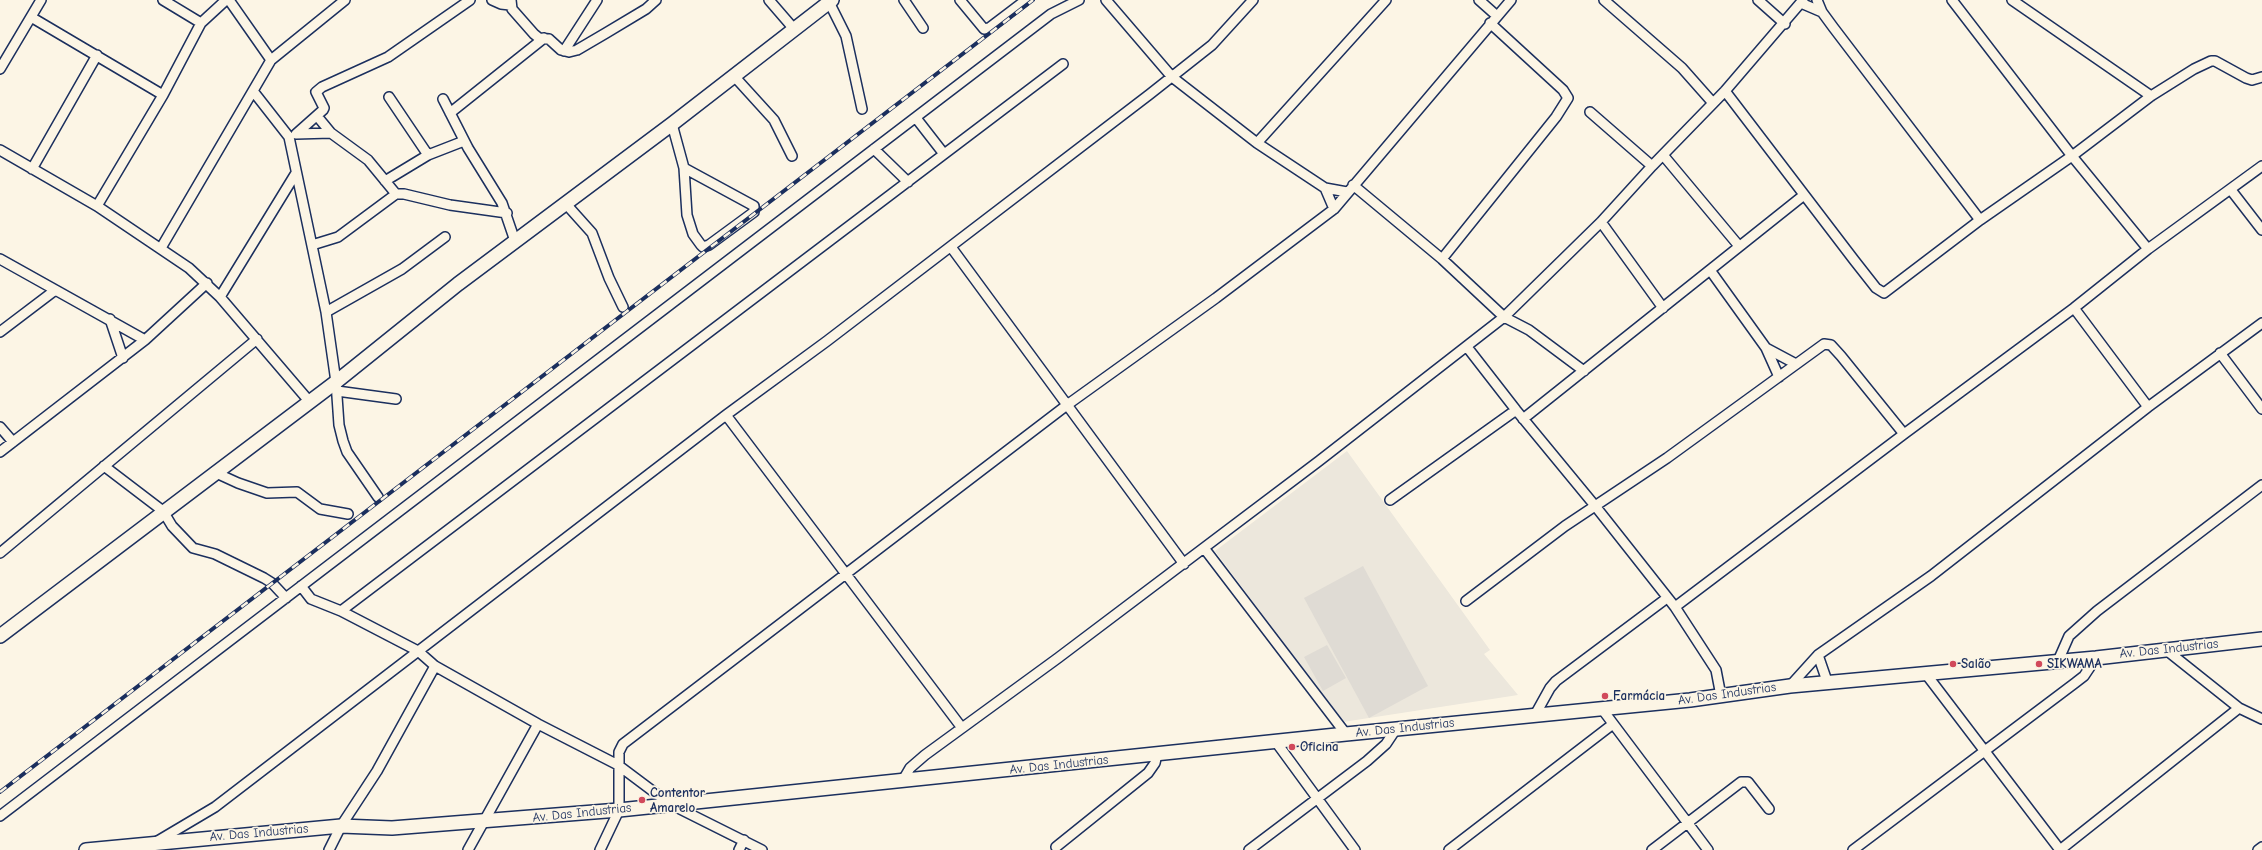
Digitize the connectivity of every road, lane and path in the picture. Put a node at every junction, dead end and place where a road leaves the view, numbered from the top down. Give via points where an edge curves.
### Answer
1 (42, 0) edge
2 (163, 0) edge
3 (226, 0) edge
4 (229, 0) edge
5 (345, 0) edge
6 (470, 0) edge
7 (492, 0) edge
8 (597, 0) edge
9 (656, 0) edge
10 (769, 0) edge
11 (904, 0) edge
12 (960, 0) edge
13 (1026, 0) edge
14 (1079, 0) edge
15 (1106, 0) edge
16 (1253, 0) edge
17 (1386, 0) edge
18 (1479, 0) edge
19 (1511, 0) edge
20 (1604, 0) edge
21 (1758, 0) edge
22 (1816, 0) edge
23 (1952, 0) edge
24 (2012, 0) edge
25 (830, 1) edge
26 (1802, 2) edge
27 (511, 3) edge
28 (1822, 12) junction
29 (1496, 16) junction
30 (31, 17) junction
31 (201, 23) junction
32 (1490, 23) junction
33 (1785, 24) junction
34 (923, 28) dead end
35 (794, 29) junction
36 (544, 38) junction
37 (564, 51) junction
38 (98, 55) junction
39 (271, 60) junction
40 (1064, 64) dead end
41 (0, 69) edge
42 (734, 76) junction
43 (1172, 77) junction
44 (2262, 77) edge
45 (1725, 90) junction
46 (253, 91) junction
47 (163, 95) junction
48 (389, 96) dead end
49 (2151, 96) junction
50 (443, 100) dead end
51 (1713, 103) junction
52 (862, 109) dead end
53 (1590, 112) dead end
54 (450, 113) junction
55 (317, 116) junction
56 (916, 118) junction
57 (672, 124) junction
58 (331, 133) junction
59 (292, 136) junction
60 (464, 141) junction
61 (1257, 143) junction
62 (874, 149) junction
63 (0, 150) edge
64 (944, 154) junction
65 (1663, 154) junction
66 (428, 155) junction
67 (792, 156) dead end
68 (2072, 156) junction
69 (1652, 166) junction
70 (2262, 166) edge
71 (32, 168) junction
72 (684, 168) junction
73 (296, 173) junction
74 (385, 181) junction
75 (908, 182) junction
76 (1325, 188) junction
77 (1350, 189) junction
78 (2231, 190) junction
79 (396, 194) junction
80 (1804, 194) junction
81 (566, 204) junction
82 (97, 206) junction
83 (1334, 209) junction
84 (507, 213) junction
85 (1980, 220) junction
86 (1601, 222) junction
87 (2262, 230) edge
88 (445, 237) dead end
89 (515, 241) junction
90 (312, 245) junction
91 (1739, 246) junction
92 (951, 247) junction
93 (161, 248) junction
94 (2148, 249) junction
95 (0, 259) edge
96 (1442, 259) junction
97 (1710, 270) junction
98 (207, 284) junction
99 (54, 291) junction
100 (220, 297) junction
101 (623, 308) dead end
102 (1663, 308) junction
103 (2074, 308) junction
104 (326, 312) junction
105 (1504, 317) junction
106 (110, 319) junction
107 (2262, 323) edge
108 (0, 332) edge
109 (257, 339) junction
110 (145, 340) junction
111 (1467, 347) junction
112 (1766, 348) junction
113 (2220, 353) junction
114 (123, 358) junction
115 (1796, 364) junction
116 (1584, 371) junction
117 (1779, 377) junction
118 (337, 387) junction
119 (396, 399) dead end
120 (309, 402) junction
121 (1067, 406) junction
122 (2148, 407) junction
123 (2262, 409) edge
124 (1516, 410) junction
125 (726, 415) junction
126 (1523, 419) junction
127 (0, 427) edge
128 (1904, 434) junction
129 (13, 442) junction
130 (0, 452) edge
131 (104, 466) junction
132 (214, 472) junction
133 (2262, 485) edge
134 (378, 497) dead end
135 (1390, 500) dead end
136 (1596, 507) junction
137 (163, 512) junction
138 (348, 514) dead end
139 (1204, 548) junction
140 (0, 553) edge
141 (1184, 564) junction
142 (847, 575) junction
143 (301, 586) junction
144 (286, 598) junction
145 (1667, 598) junction
146 (1466, 601) dead end
147 (1675, 607) junction
148 (342, 611) junction
149 (0, 636) edge
150 (2262, 639) edge
151 (2165, 650) junction
152 (418, 651) junction
153 (1818, 655) junction
154 (2096, 658) junction
155 (2055, 661) junction
156 (435, 666) junction
157 (1926, 674) junction
158 (1828, 684) junction
159 (1790, 686) junction
160 (1721, 696) junction
161 (2239, 708) junction
162 (1602, 709) junction
163 (1536, 715) junction
164 (2262, 718) edge
165 (538, 724) junction
166 (1613, 724) junction
167 (962, 728) junction
168 (1396, 729) junction
169 (1346, 734) junction
170 (1276, 742) junction
171 (1986, 750) junction
172 (1157, 754) junction
173 (618, 765) junction
174 (903, 780) junction
175 (1317, 799) junction
176 (670, 804) junction
177 (1769, 809) dead end
178 (619, 810) junction
179 (0, 816) edge
180 (484, 821) junction
181 (1688, 824) junction
182 (341, 826) junction
183 (744, 840) junction
184 (152, 846) edge
185 (1056, 847) dead end
186 (2262, 847) edge
187 (86, 850) edge
188 (329, 850) edge
189 (468, 850) edge
190 (600, 850) edge
191 (739, 850) edge
192 (762, 850) edge
193 (1249, 850) edge
194 (1355, 850) edge
195 (1449, 850) edge
196 (1652, 850) edge
197 (1708, 850) edge
198 (1853, 850) edge
199 (2060, 850) edge
200 (2258, 850) edge

1 - 30 street
2 - 31 street
3 - 31 street
4 - 39 street
5 - 39 street
6 - 55 street via 388,57 322,87 316,92 324,108
7 - 27 street via 501,4
8 - 37 street
9 - 37 street via 606,34 577,50
10 - 35 street
11 - 34 street
12 - 13 street via 980,28 985,29
14 - 56 street via 1051,14
15 - 43 street
16 - 43 street via 1212,45
17 - 61 street
18 - 29 street
19 - 29 street
20 - 51 street via 1682,68
21 - 33 street
22 - 28 street
23 - 68 street
24 - 49 street
25 - 35 main road
25 - 52 street via 846,36
26 - 28 street
26 - 33 street
27 - 36 street via 534,34
28 - 85 street
29 - 32 street
30 - 38 street
30 - 41 street
31 - 47 street
32 - 77 street
32 - 96 street via 1563,90 1568,98 1556,117
33 - 45 street
35 - 42 main road
36 - 37 street
36 - 54 street
38 - 47 street
38 - 71 street
39 - 46 street
40 - 64 street
42 - 57 main road
42 - 67 street via 774,120
43 - 61 street
43 - 92 street
44 - 49 street via 2252,80 2220,63 2210,61
45 - 51 street
45 - 80 street
46 - 59 street
46 - 93 street
47 - 82 street
48 - 66 street
49 - 68 street
50 - 54 street
51 - 65 street
53 - 69 street
54 - 60 street
55 - 58 street
55 - 59 street
56 - 62 street
56 - 64 street
57 - 72 street
57 - 81 main road
58 - 59 street
58 - 74 street via 368,160
59 - 73 street
60 - 66 street
60 - 84 street
61 - 76 street
62 - 75 street
62 - 143 street
63 - 71 street
64 - 75 street
65 - 69 street
65 - 91 street
66 - 74 street
68 - 85 street
68 - 94 street
69 - 86 street
70 - 78 street
71 - 82 street
72 - 72 street via 754,206 754,212 720,238 703,247 694,234 687,215
73 - 90 street
73 - 100 street
74 - 79 street
75 - 148 street
76 - 77 street
76 - 83 street
77 - 83 street
77 - 96 street
78 - 87 street
78 - 94 street
79 - 84 street
79 - 90 street via 338,237
80 - 85 street via 1876,288 1884,293
80 - 91 street
81 - 89 main road
81 - 101 street via 592,233
82 - 93 street
83 - 121 street
84 - 89 street
86 - 102 street
86 - 105 street
88 - 104 street via 402,269
89 - 118 main road via 458,284
90 - 104 street
91 - 97 street
92 - 121 street
92 - 125 street
93 - 98 street via 190,268
94 - 103 street
95 - 99 street
96 - 105 street
97 - 102 street
97 - 112 street
98 - 100 street
98 - 110 street
99 - 106 street
99 - 108 street
100 - 109 street
102 - 116 street
103 - 122 street
103 - 128 street
104 - 118 street
105 - 111 street
105 - 116 street via 1529,330
106 - 110 street
106 - 114 street
107 - 113 street
109 - 120 street
109 - 131 street
110 - 114 street
111 - 124 street
111 - 139 street
112 - 115 street
112 - 117 street
113 - 122 street
113 - 123 street
114 - 129 street
115 - 117 street
115 - 128 street via 1824,344 1831,345
116 - 126 street
117 - 136 street
118 - 119 street
118 - 120 main road
118 - 134 street via 339,425 347,452
120 - 132 main road
121 - 141 street
121 - 142 street
122 - 153 street via 1931,576
124 - 126 street
124 - 135 street
125 - 142 street
125 - 152 street
126 - 136 street
127 - 129 street
128 - 147 street
129 - 130 street
131 - 137 street
131 - 140 street
132 - 137 main road
132 - 138 street via 267,493 296,492 320,509
133 - 155 street via 2092,615 2069,636
136 - 145 street
136 - 146 street via 1565,526
137 - 144 street via 172,526 193,548 215,554 260,576 272,583
137 - 149 main road
139 - 141 street
139 - 169 street
141 - 167 street
142 - 167 street
142 - 173 street via 623,744 619,752
143 - 144 street
143 - 148 street via 311,599
144 - 179 street
145 - 147 street
145 - 163 street via 1556,681
147 - 160 street via 1716,670
148 - 152 street
150 - 151 main road, Av. Das Industrias
151 - 154 main road, Av. Das Industrias
151 - 161 street
152 - 156 street
152 - 184 street via 215,807
153 - 158 street
153 - 159 street
154 - 155 main road, Av. Das Industrias
154 - 171 street via 2084,676
155 - 157 main road, Av. Das Industrias
156 - 165 street
156 - 182 street via 377,771
157 - 158 main road, Av. Das Industrias
157 - 171 street
158 - 159 main road, Av. Das Industrias
159 - 160 main road, Av. Das Industrias
160 - 162 main road, Av. Das Industrias
161 - 164 street
161 - 199 street
162 - 163 main road, Av. Das Industrias
162 - 166 street
163 - 168 main road, Av. Das Industrias
165 - 173 street
165 - 180 street
166 - 181 street
166 - 195 street
167 - 174 street via 915,764
168 - 169 main road, Av. Das Industrias
168 - 175 street via 1375,754
169 - 170 main road, Av. Das Industrias
170 - 172 main road, Av. Das Industrias
170 - 175 street
171 - 198 street
171 - 199 street
172 - 174 main road, Av. Das Industrias
172 - 185 street via 1155,763 1148,773
173 - 176 street
173 - 178 street
174 - 176 main road, Av. Das Industrias
175 - 193 street
175 - 194 street
176 - 178 main road, Av. Das Industrias
176 - 183 street
177 - 181 street via 1745,781 1734,786
178 - 180 main road, Av. Das Industrias
178 - 190 street
180 - 182 main road, Av. Das Industrias via 392,828
180 - 189 street
181 - 196 street
181 - 197 street
182 - 184 main road, Av. Das Industrias
182 - 188 street
183 - 191 street
183 - 192 street
184 - 187 main road, Av. Das Industrias
186 - 200 street

